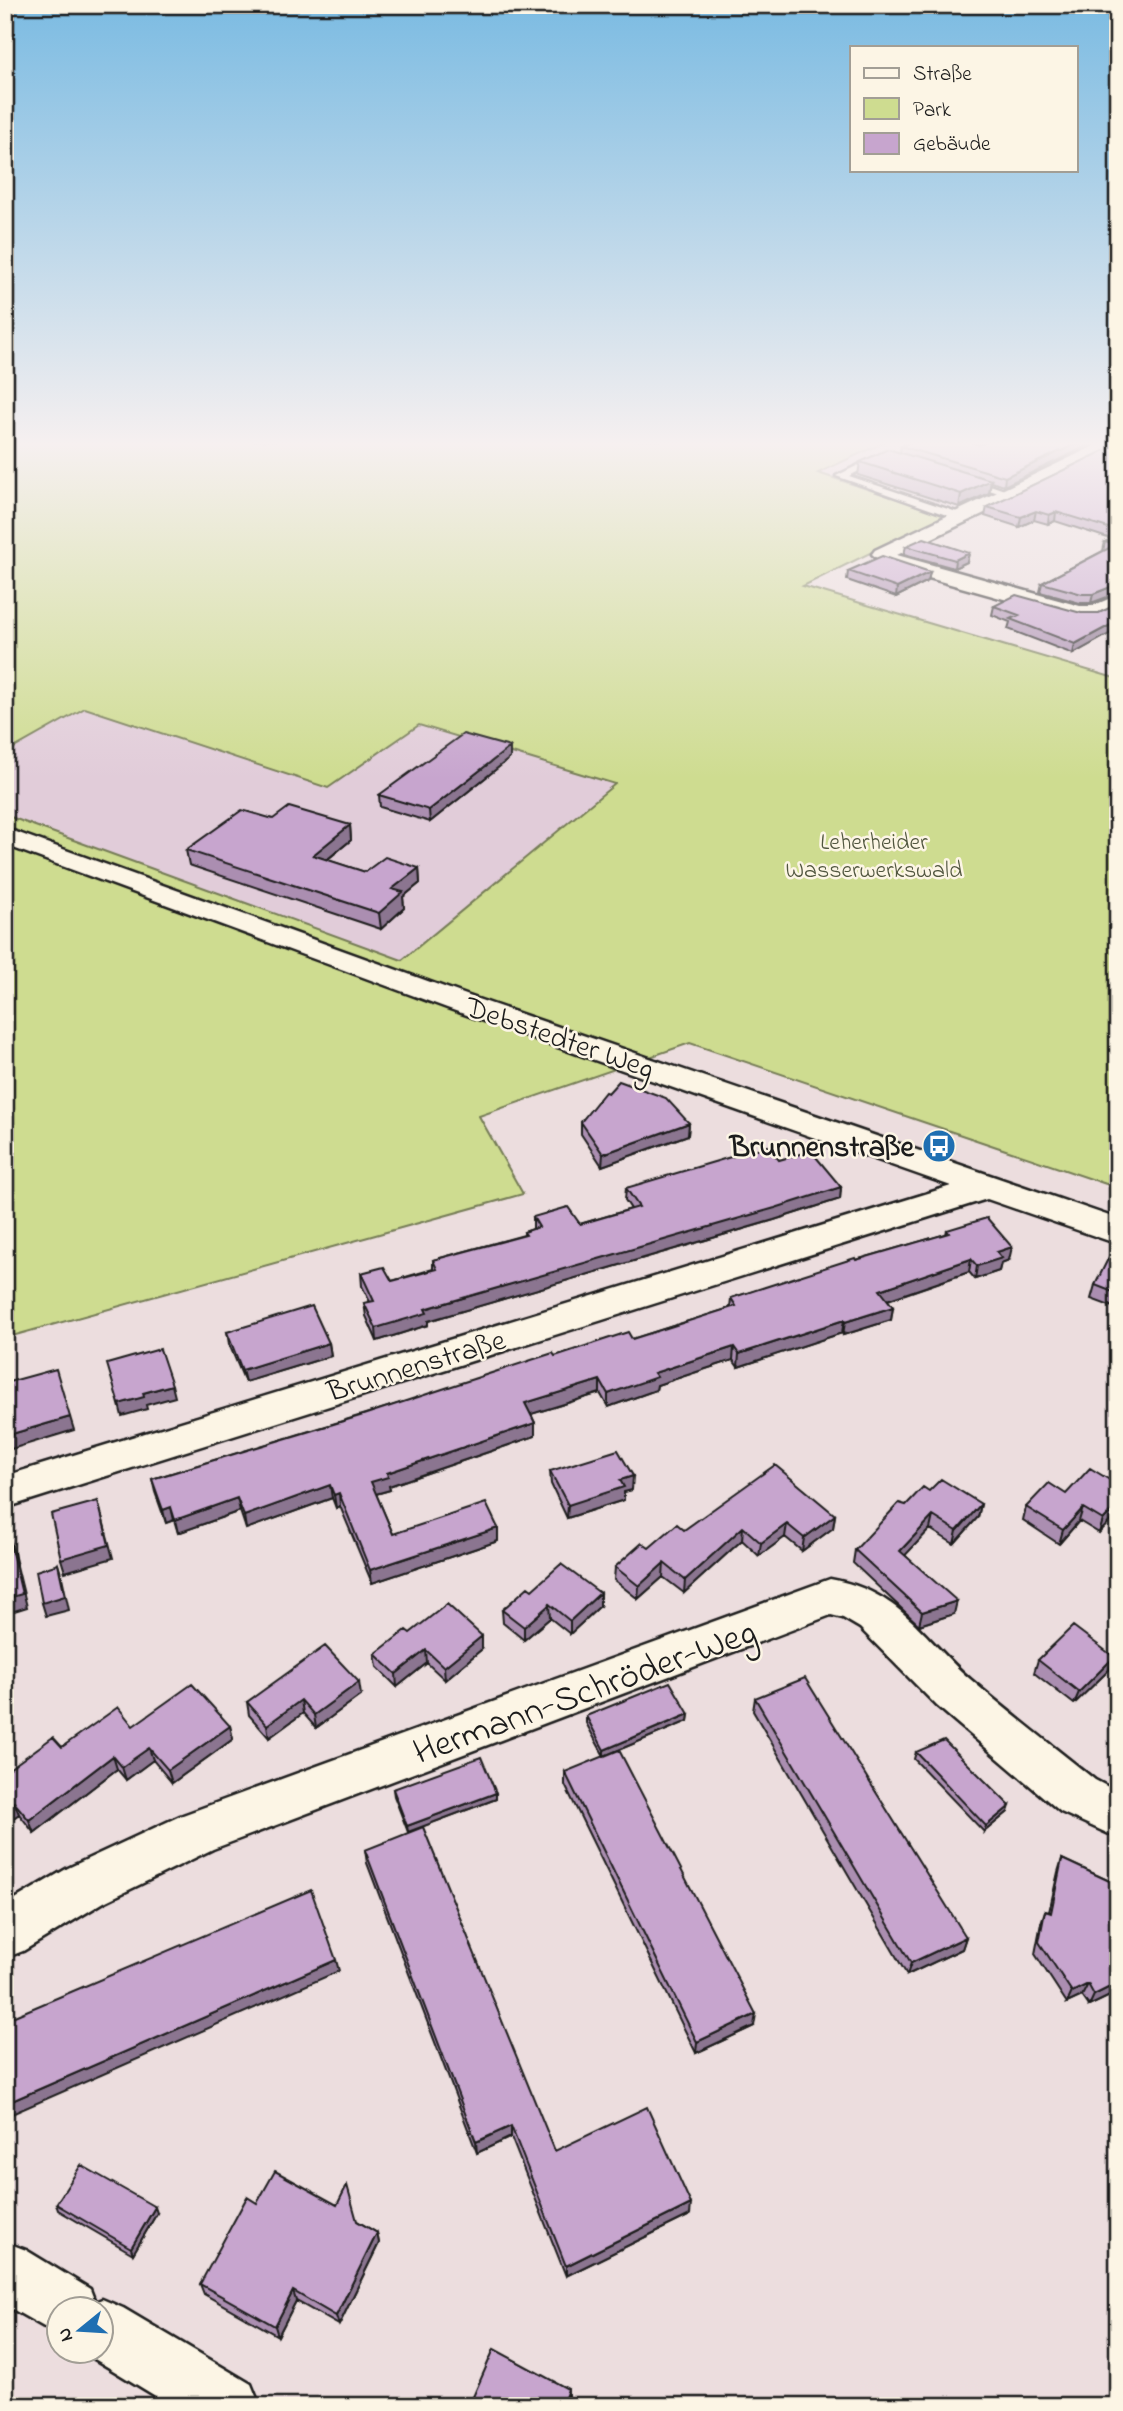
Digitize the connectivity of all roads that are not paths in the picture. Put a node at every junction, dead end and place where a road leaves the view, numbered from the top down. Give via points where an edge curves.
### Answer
1 (883, 554) edge
2 (1118, 601) edge
3 (5, 836) edge
4 (987, 1187) junction
5 (1118, 1232) edge
6 (5, 1492) edge
7 (1118, 1816) edge
8 (5, 1933) edge
9 (5, 2271) edge
10 (47, 2296) edge
11 (116, 2337) edge
12 (229, 2406) edge

1 - 2 street via 893,562 1079,613 1096,613
3 - 4 street, Debstedter Weg via 470,1006
4 - 5 street, Debstedter Weg
4 - 6 street, Brunnenstraße
7 - 8 street, Hermann-Schröder-Weg via 1078,1796 1057,1779 953,1692 877,1615 853,1601 830,1597 197,1832 86,1885
9 - 10 street
11 - 12 street

